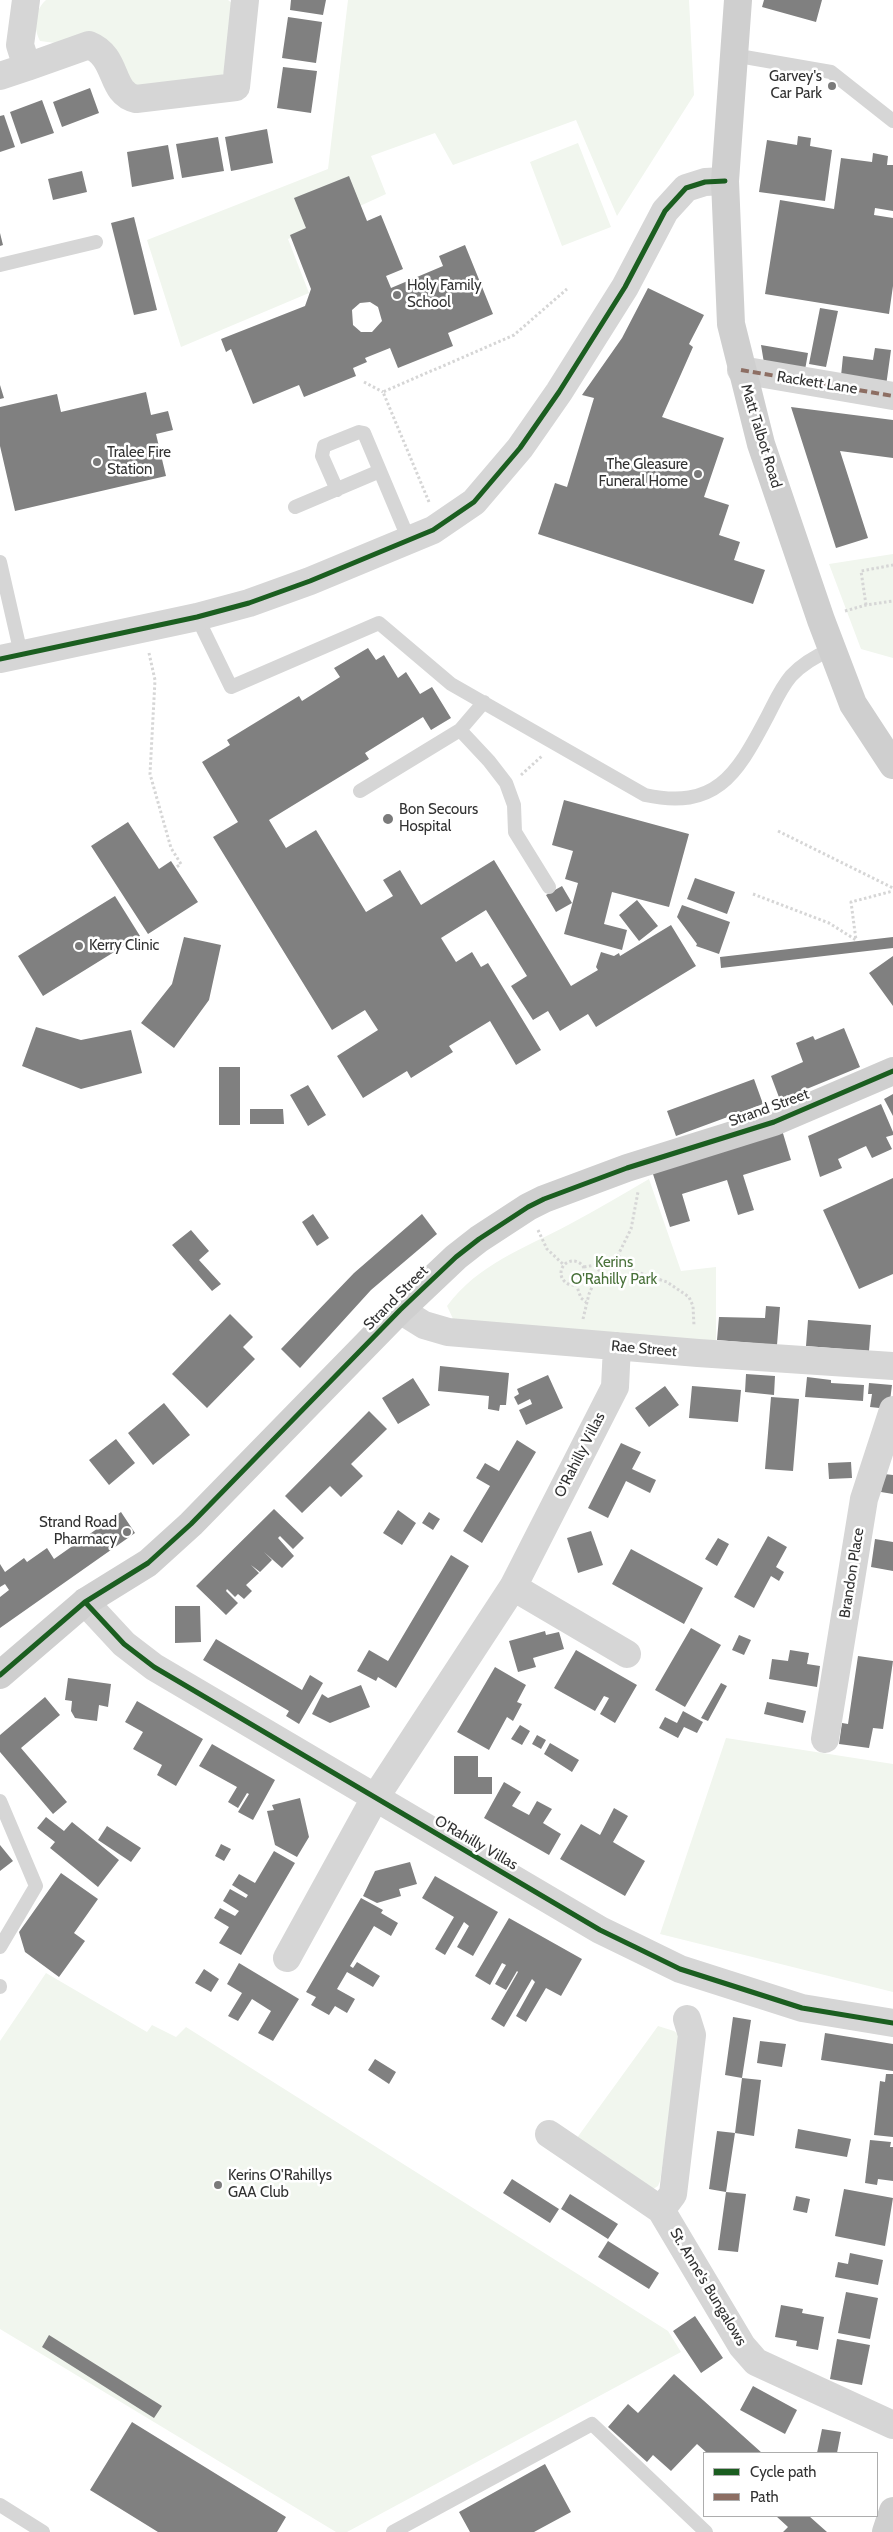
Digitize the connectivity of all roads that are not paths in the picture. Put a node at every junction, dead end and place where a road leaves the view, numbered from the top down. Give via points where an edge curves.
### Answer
1 (26, 0) edge
2 (245, 0) edge
3 (738, 0) edge
4 (733, 55) junction
5 (27, 67) junction
6 (0, 76) edge
7 (893, 121) edge
8 (725, 181) junction
9 (96, 242) dead end
10 (0, 265) edge
11 (741, 370) junction
12 (893, 396) edge
13 (380, 471) junction
14 (337, 490) junction
15 (294, 508) dead end
16 (409, 540) junction
17 (0, 562) edge
18 (197, 617) junction
19 (832, 648) junction
20 (11, 657) edge
21 (484, 702) junction
22 (460, 730) junction
23 (893, 765) edge
24 (360, 791) dead end
25 (550, 887) dead end
26 (893, 1071) edge
27 (400, 1310) junction
28 (617, 1346) junction
29 (893, 1366) edge
30 (893, 1410) edge
31 (513, 1587) junction
32 (85, 1602) junction
33 (627, 1654) dead end
34 (0, 1676) edge
35 (825, 1739) dead end
36 (375, 1798) junction
37 (0, 1801) edge
38 (0, 1947) edge
39 (287, 1958) dead end
40 (687, 2019) dead end
41 (893, 2023) edge
42 (549, 2134) dead end
43 (661, 2210) junction
44 (893, 2425) edge
45 (0, 2505) edge
46 (893, 2511) edge
47 (43, 2532) edge
48 (393, 2532) edge
49 (706, 2532) edge
50 (886, 2532) edge

1 - 5 street via 20,45
2 - 5 street via 236,87 136,99 127,97 121,91 110,62 89,45
3 - 4 street, Matt Talbot Road
4 - 7 lane via 831,72
4 - 8 street, Matt Talbot Road
5 - 6 street
8 - 11 street, Matt Talbot Road via 731,324
8 - 16 street via 705,182 686,188 665,210 625,288 520,448 474,502 439,526
9 - 10 lane
11 - 12 street, Rackett Lane
11 - 19 street, Matt Talbot Road via 762,444
13 - 14 lane
13 - 14 lane via 364,433 324,446 322,456
13 - 16 lane
14 - 15 lane
16 - 18 street via 310,581
17 - 20 lane
18 - 20 street
18 - 21 lane via 231,687 379,623 451,684
19 - 21 lane via 792,675 726,780 692,799 669,800 645,795
19 - 23 street, Matt Talbot Road via 853,704
21 - 22 lane
22 - 24 lane
22 - 25 lane via 506,783 514,805 515,832
26 - 27 street, Strand Street via 774,1122 627,1168 528,1207 456,1257
27 - 28 street, Rae Street via 424,1325 448,1332
27 - 32 street, Strand Street via 191,1524 148,1563
28 - 29 street, Rae Street
28 - 31 street, O'Rahilly Villas via 615,1386
30 - 35 street, Brandon Place via 864,1499
31 - 33 street
31 - 36 street, O'Rahilly Villas
32 - 34 street, Strand Street
32 - 36 street, O'Rahilly Villas via 124,1644 154,1667
36 - 39 street, O'Rahilly Villas
36 - 41 street, O'Rahilly Villas via 600,1930 680,1968 802,2008
37 - 38 lane via 36,1886
40 - 43 street via 692,2035 673,2194
42 - 43 street, St. Anne's Bungalows
43 - 44 street, St. Anne's Bungalows via 742,2346 756,2362
45 - 47 lane
46 - 50 street
48 - 49 lane via 592,2424

